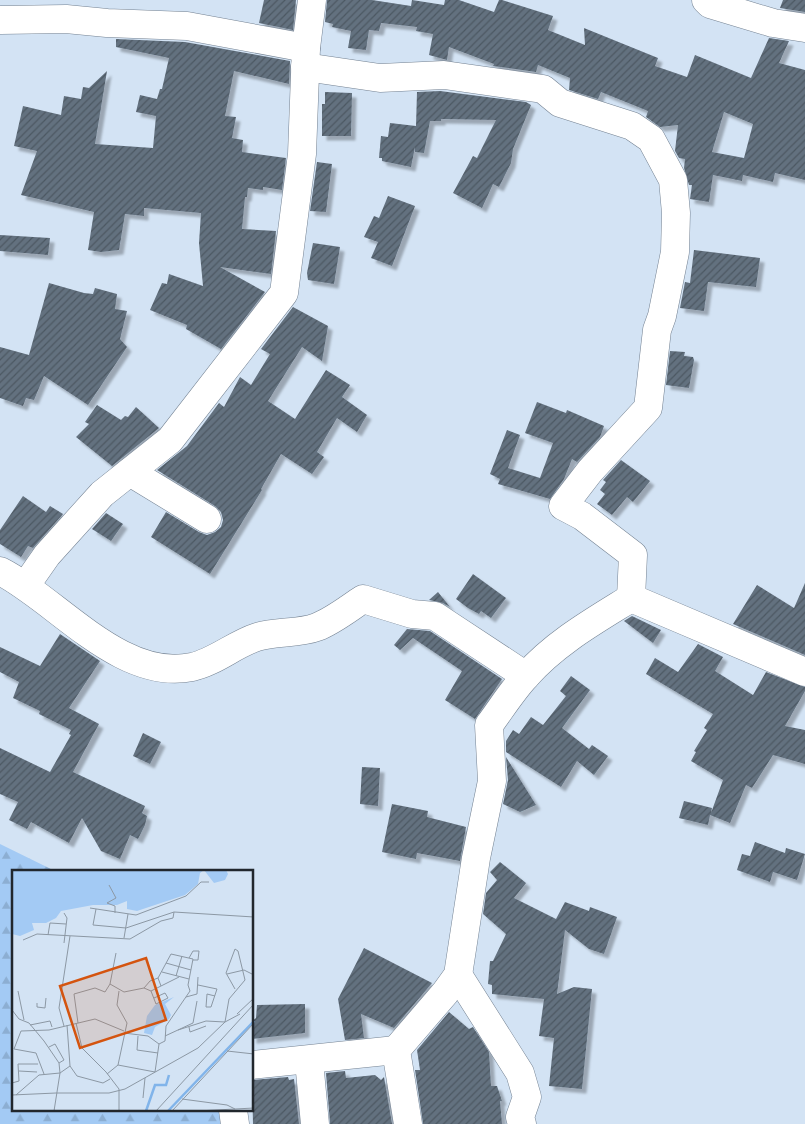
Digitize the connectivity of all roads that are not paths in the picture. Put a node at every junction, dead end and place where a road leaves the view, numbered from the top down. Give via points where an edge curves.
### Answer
1 (312, 0) edge
2 (706, 0) edge
3 (0, 20) edge
4 (805, 28) edge
5 (305, 57) junction
6 (130, 472) junction
7 (207, 518) dead end
8 (9, 582) edge
9 (631, 598) junction
10 (805, 672) edge
11 (526, 676) junction
12 (458, 975) junction
13 (396, 1050) junction
14 (309, 1060) junction
15 (254, 1065) edge
16 (315, 1124) edge
17 (408, 1124) edge
18 (522, 1124) edge

1 - 5 street
2 - 4 street via 773,23
3 - 5 street via 66,19 187,26
5 - 6 street via 302,154 284,292 170,440
5 - 9 street via 380,78 444,75 544,89 560,103 632,126 651,139 673,180 676,213 675,252 657,330 648,408 590,471 563,506 582,516 633,555
6 - 7 street
6 - 8 street via 102,494 47,555
8 - 11 street via 116,652 161,669 192,667 257,637 318,627 363,599 412,614 435,616
9 - 10 street
9 - 11 street via 574,633
11 - 12 street via 488,725 492,781
12 - 13 street
12 - 18 street via 520,1073 527,1097 520,1117
13 - 14 street
13 - 17 street
14 - 15 street
14 - 16 street

